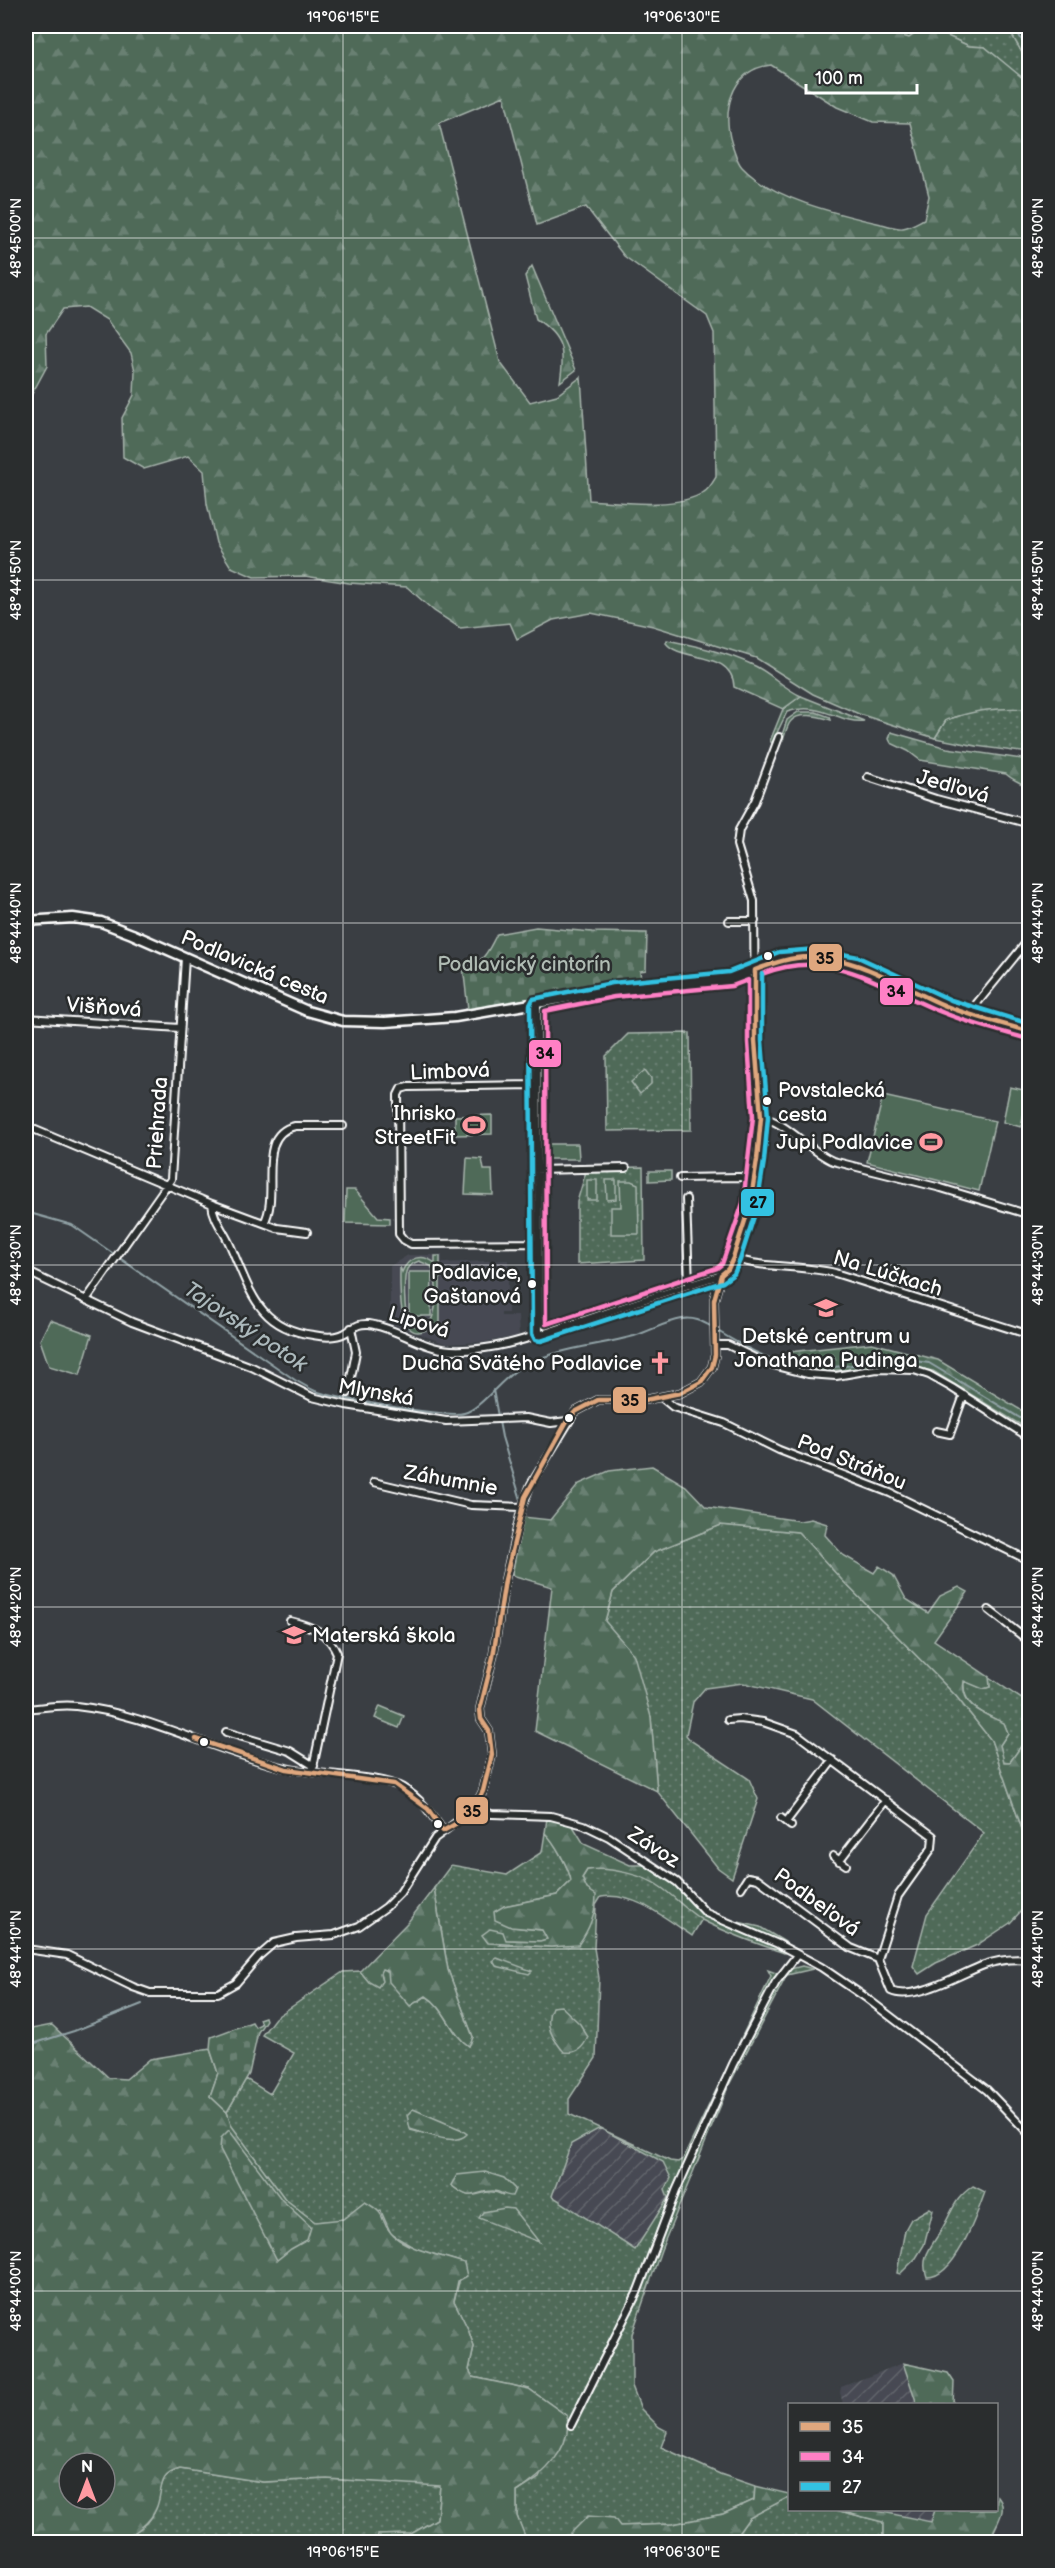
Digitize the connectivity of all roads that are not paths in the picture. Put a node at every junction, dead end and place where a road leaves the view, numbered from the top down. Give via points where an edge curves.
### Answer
1 (779, 737) dead end
2 (868, 777) dead end
3 (1029, 824) edge
4 (26, 921) edge
5 (729, 921) dead end
6 (754, 921) junction
7 (1029, 938) edge
8 (185, 958) junction
9 (755, 970) junction
10 (537, 1005) junction
11 (969, 1013) junction
12 (26, 1018) edge
13 (180, 1028) junction
14 (1029, 1032) edge
15 (536, 1085) junction
16 (761, 1117) junction
17 (343, 1125) dead end
18 (26, 1126) edge
19 (626, 1168) dead end
20 (536, 1170) junction
21 (680, 1178) dead end
22 (755, 1179) junction
23 (168, 1186) junction
24 (687, 1198) dead end
25 (212, 1204) junction
26 (1029, 1215) edge
27 (264, 1223) junction
28 (307, 1232) dead end
29 (537, 1243) junction
30 (733, 1258) junction
31 (26, 1271) edge
32 (721, 1275) junction
33 (689, 1285) junction
34 (86, 1300) junction
35 (351, 1328) junction
36 (539, 1334) junction
37 (1029, 1335) edge
38 (715, 1345) junction
39 (348, 1393) dead end
40 (964, 1395) junction
41 (662, 1398) junction
42 (567, 1421) junction
43 (936, 1431) dead end
44 (1029, 1438) edge
45 (374, 1482) dead end
46 (522, 1507) junction
47 (1029, 1561) edge
48 (989, 1610) dead end
49 (290, 1621) dead end
50 (1029, 1642) edge
51 (26, 1709) edge
52 (728, 1720) dead end
53 (226, 1732) dead end
54 (833, 1760) junction
55 (313, 1769) junction
56 (886, 1800) junction
57 (474, 1809) junction
58 (786, 1822) dead end
59 (443, 1832) junction
60 (846, 1865) dead end
61 (741, 1887) dead end
62 (26, 1949) edge
63 (797, 1955) junction
64 (878, 1959) junction
65 (1029, 1960) edge
66 (1029, 2135) edge
67 (571, 2425) dead end

1 - 6 street via 755,801 739,830 737,845 753,895
2 - 3 street, Jedľová
4 - 8 main road, Podlavická cesta via 73,918 101,922
5 - 6 street
6 - 9 street
7 - 11 street
8 - 10 main road, Podlavická cesta via 307,1011 343,1021 424,1021
8 - 13 street, Priehrada
9 - 10 main road, Podlavická cesta via 731,979 623,989
9 - 11 main road, Podlavická cesta via 781,959 830,957 856,964
9 - 16 street
10 - 15 street
11 - 14 main road, Podlavická cesta
12 - 13 street, Višňová
13 - 23 street, Priehrada
15 - 20 street
15 - 29 street, Limbová via 408,1087 398,1095 399,1234 404,1240 411,1244
16 - 22 street
16 - 26 street via 833,1161
17 - 27 street via 296,1126 277,1135 272,1147 270,1207
18 - 23 street
19 - 20 street
20 - 29 street
21 - 22 street
22 - 30 street
23 - 25 street
23 - 34 street, Priehrada
24 - 33 street
25 - 27 street
25 - 35 street, Lipová via 248,1288 274,1322 291,1330 325,1336
27 - 28 street
29 - 36 street
30 - 32 street
30 - 37 street, Na Lúčkach via 835,1273
31 - 34 street, Mlynská
32 - 33 street, Lipová
32 - 38 street via 714,1300
33 - 36 street, Lipová
34 - 42 street, Mlynská via 160,1334 252,1367 312,1396 346,1405 446,1421
35 - 36 street, Lipová via 362,1324 382,1327 448,1350 505,1344
35 - 39 street via 356,1352
38 - 40 street via 728,1345 765,1363 807,1374 836,1376 876,1369 914,1370
38 - 41 street via 712,1367 701,1382 680,1394
40 - 43 street via 952,1435
40 - 44 street
41 - 42 street via 598,1401 575,1412
41 - 47 street, Pod Stráňou via 674,1407 724,1423 779,1450 890,1493
42 - 46 street
45 - 46 street, Záhumnie via 471,1505
46 - 57 street via 480,1709 489,1731 492,1755
48 - 50 street
49 - 55 street via 319,1630 337,1653
51 - 55 street via 90,1709 145,1722 286,1768
52 - 54 street via 750,1720 785,1728
53 - 55 street via 290,1751
54 - 56 street
54 - 58 street
55 - 59 street via 394,1784 428,1809
56 - 60 street via 836,1858
56 - 64 street via 934,1840 897,1896
57 - 59 street
57 - 63 street, Závoz via 492,1814 551,1816 584,1825 667,1874 706,1913
59 - 62 street via 428,1846 400,1893 381,1912 359,1926 333,1935 274,1943 236,1983 218,1993 150,1993 67,1954
61 - 64 street, Podbeľová via 748,1877 758,1879 856,1952
63 - 66 street, Závoz via 897,2020 987,2090
63 - 67 street via 776,1982 734,2064 676,2191 637,2293
64 - 65 street via 888,1989 898,1994 946,1983 998,1961

